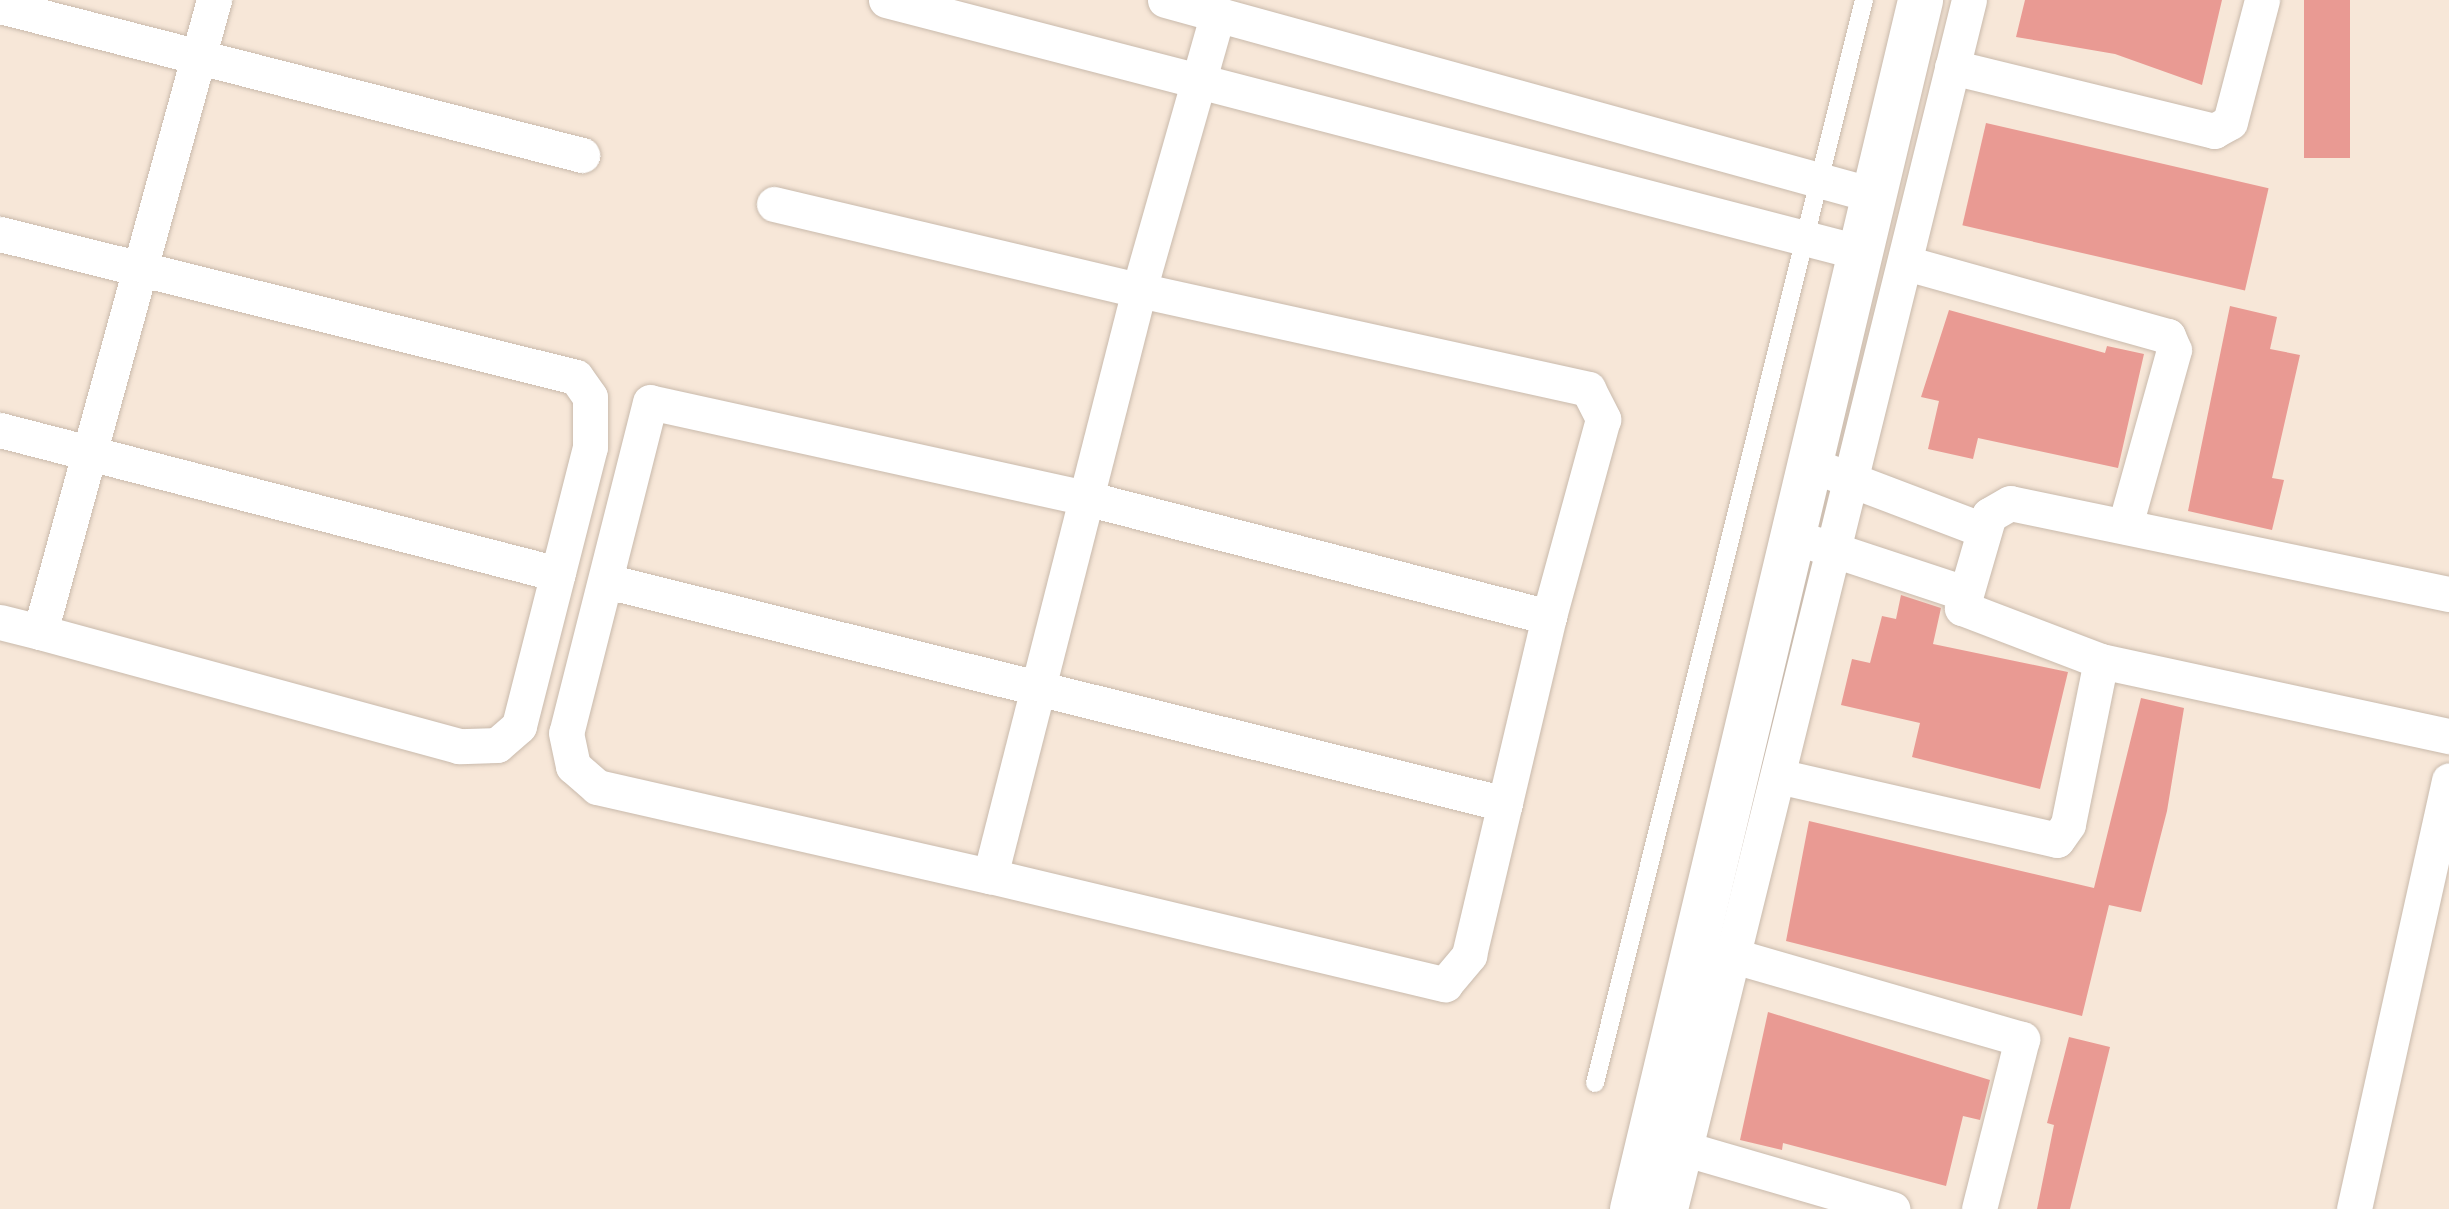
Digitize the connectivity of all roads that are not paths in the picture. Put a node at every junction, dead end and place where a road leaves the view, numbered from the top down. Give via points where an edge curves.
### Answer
1 (214, 0) edge
2 (886, 0) edge
3 (1165, 0) edge
4 (1864, 0) edge
5 (1920, 0) edge
6 (1969, 0) edge
7 (2262, 0) edge
8 (0, 6) edge
9 (1218, 13) junction
10 (202, 56) junction
11 (1952, 67) junction
12 (1196, 77) junction
13 (582, 155) dead end
14 (1819, 178) junction
15 (1872, 194) junction
16 (774, 204) dead end
17 (0, 234) edge
18 (1805, 238) junction
19 (1858, 252) junction
20 (1906, 263) junction
21 (142, 270) junction
22 (1139, 290) junction
23 (0, 430) edge
24 (90, 453) junction
25 (1827, 471) junction
26 (1086, 498) junction
27 (2125, 526) junction
28 (1983, 530) junction
29 (1788, 535) junction
30 (1832, 548) junction
31 (558, 574) junction
32 (606, 581) junction
33 (1964, 593) junction
34 (2449, 594) edge
35 (1549, 617) junction
36 (0, 622) edge
37 (40, 632) junction
38 (2101, 661) junction
39 (1038, 688) junction
40 (2449, 736) edge
41 (1778, 776) junction
42 (2449, 780) edge
43 (1505, 804) junction
44 (990, 876) junction
45 (1734, 956) junction
46 (1595, 1083) dead end
47 (1686, 1149) junction
48 (1632, 1209) edge
49 (1670, 1209) edge
50 (1892, 1209) edge
51 (1979, 1209) edge
52 (2354, 1209) edge

1 - 10 street
2 - 12 street
3 - 9 street
4 - 14 lane
5 - 15 street
6 - 11 street
7 - 11 street via 2230,122 2214,131
8 - 10 street
9 - 12 street
9 - 14 street
10 - 13 street
10 - 21 street
11 - 20 street
12 - 18 street
12 - 22 street
14 - 15 street
14 - 18 lane
15 - 19 street
16 - 22 street
17 - 21 street
18 - 19 street
18 - 46 lane
19 - 25 street
20 - 25 street
20 - 27 street via 2168,336 2174,350
21 - 24 street
21 - 31 street via 576,378 590,397 590,447
22 - 26 street
22 - 35 street via 1588,389 1603,419
23 - 24 street
24 - 31 street
24 - 37 street
25 - 28 street
25 - 29 street
25 - 30 street
26 - 32 street via 650,402
26 - 35 street
26 - 39 street
27 - 28 street via 2010,503 1989,515
27 - 34 street
28 - 33 street
29 - 30 street
29 - 48 street
30 - 33 street
30 - 41 street
31 - 37 street via 520,726 497,745 459,746
32 - 39 street
32 - 44 street via 566,733 574,766 597,787
33 - 38 street via 1962,608 1974,618
35 - 43 street
36 - 37 street
38 - 40 street
38 - 41 street via 2068,824 2056,840
39 - 43 street
39 - 44 street
41 - 45 street
42 - 52 street
43 - 44 street via 1469,956 1445,984
45 - 47 street
45 - 51 street via 2022,1039
47 - 49 street
47 - 50 street

